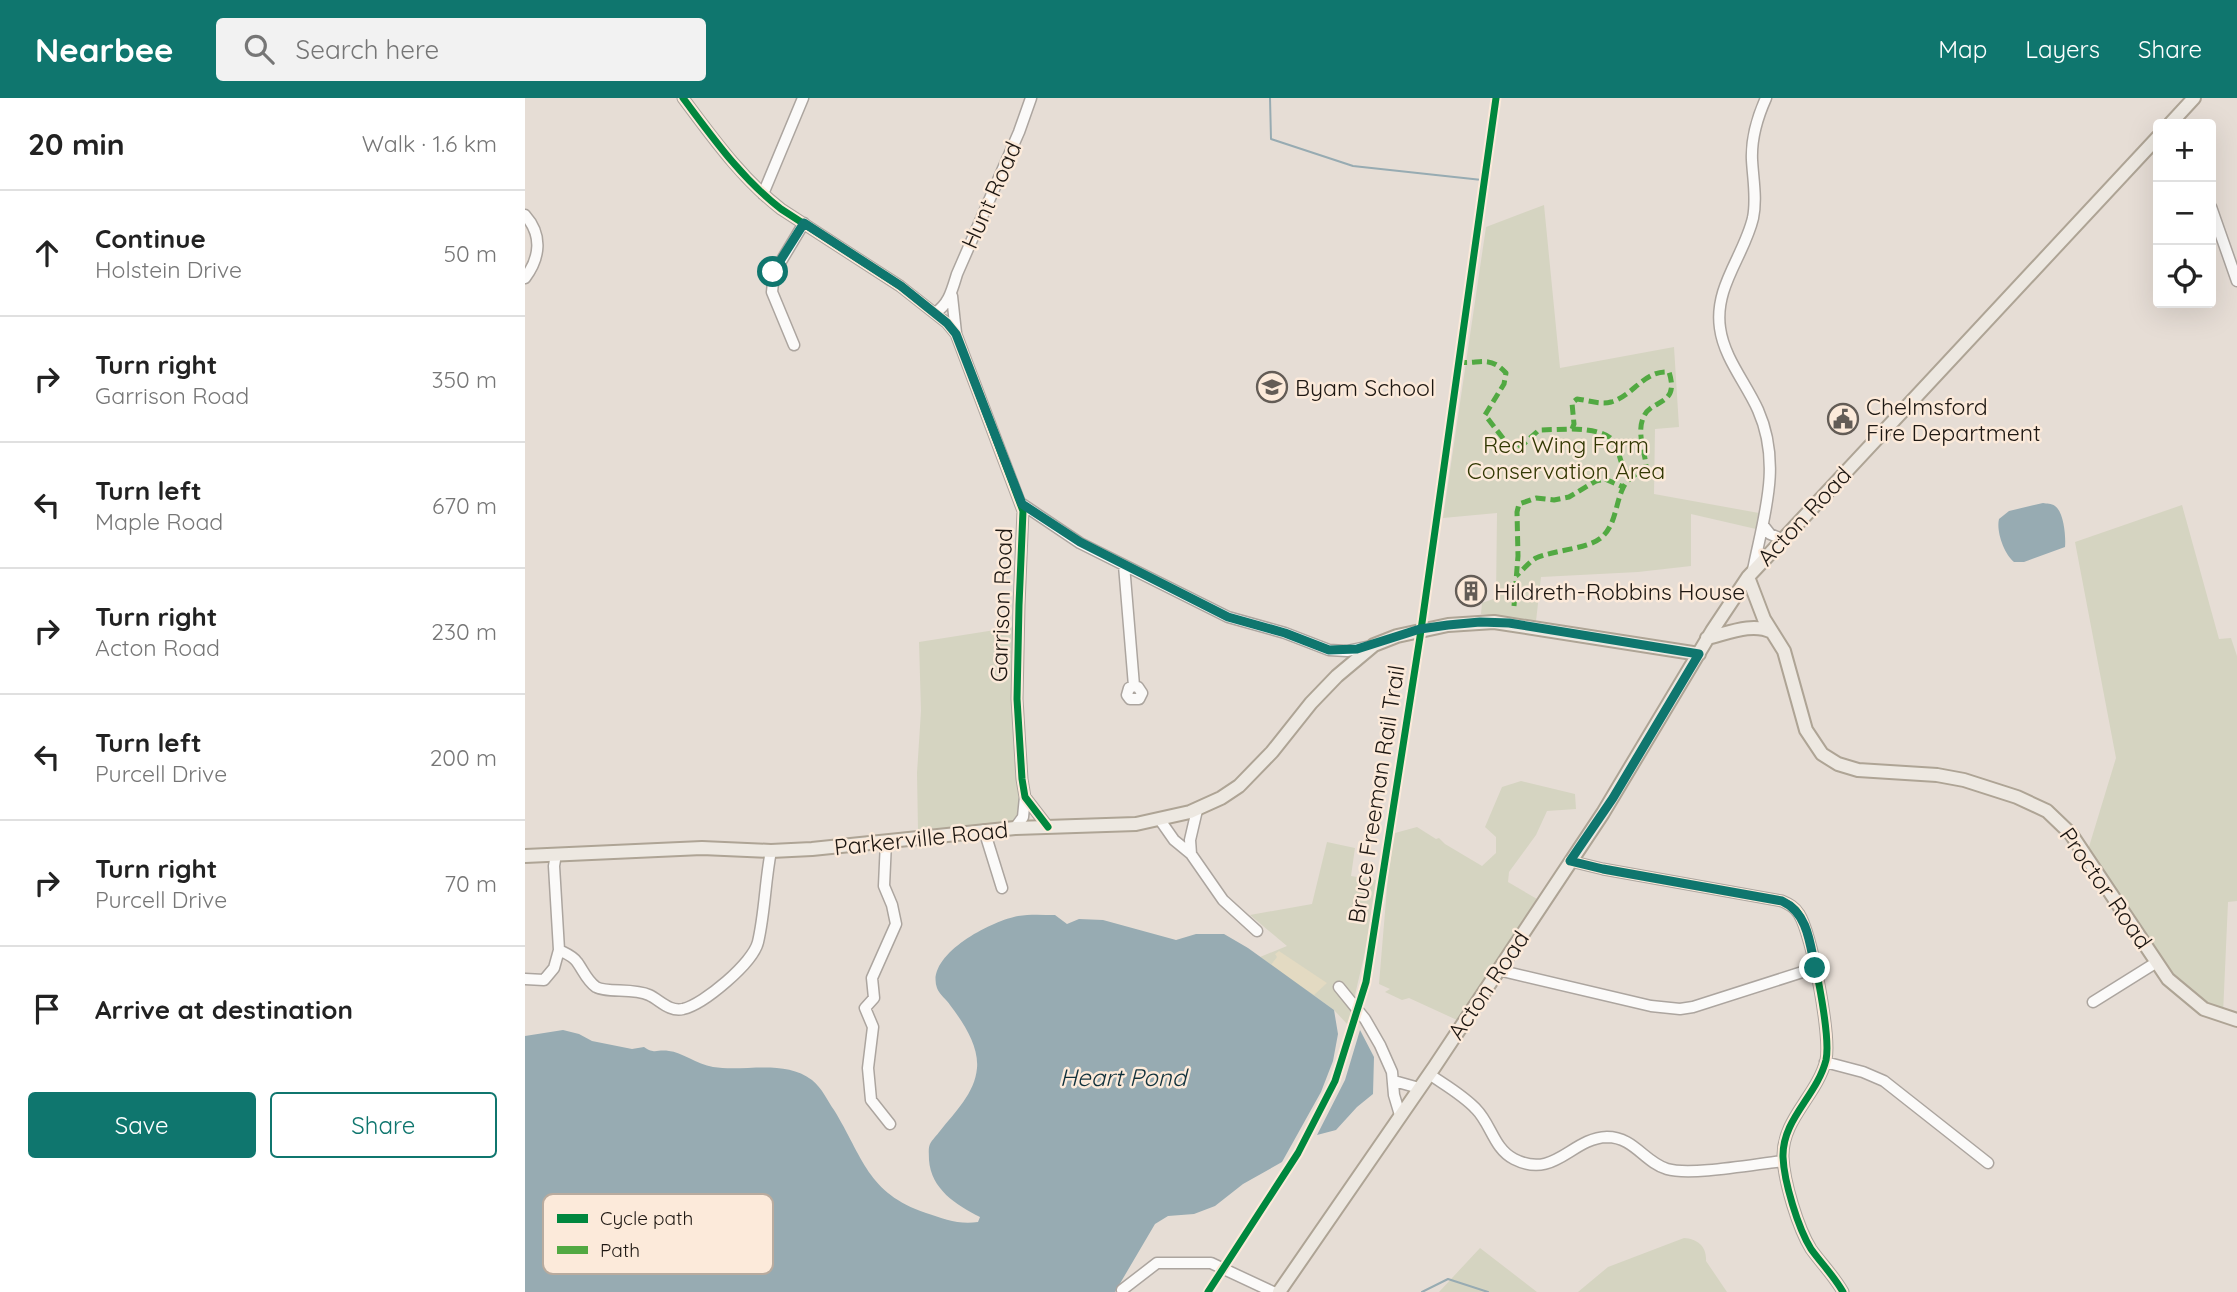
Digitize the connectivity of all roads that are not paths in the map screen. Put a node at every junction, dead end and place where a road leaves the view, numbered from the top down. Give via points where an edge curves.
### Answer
1 (683, 98) edge
2 (803, 98) edge
3 (1031, 98) edge
4 (1766, 98) edge
5 (2194, 98) edge
6 (2176, 119) edge
7 (2153, 142) edge
8 (763, 194) junction
9 (525, 215) edge
10 (2216, 221) edge
11 (804, 223) junction
12 (525, 278) edge
13 (2237, 281) edge
14 (952, 292) junction
15 (935, 313) junction
16 (956, 334) junction
17 (793, 345) dead end
18 (1022, 504) junction
19 (1763, 525) junction
20 (1782, 540) junction
21 (1124, 565) junction
22 (1751, 574) junction
23 (1772, 632) junction
24 (1707, 638) junction
25 (1374, 645) junction
26 (1699, 654) junction
27 (1134, 686) dead end
28 (1025, 797) junction
29 (1197, 810) junction
30 (1160, 820) junction
31 (1048, 827) junction
32 (1015, 828) junction
33 (983, 830) junction
34 (886, 841) junction
35 (771, 851) junction
36 (556, 854) junction
37 (1191, 855) junction
38 (525, 856) edge
39 (1570, 861) junction
40 (1002, 888) dead end
41 (1258, 931) dead end
42 (559, 950) junction
43 (2157, 962) junction
44 (1815, 968) junction
45 (1498, 970) junction
46 (525, 979) edge
47 (1339, 987) dead end
48 (2093, 1002) dead end
49 (2237, 1020) edge
50 (1825, 1062) junction
51 (1429, 1074) junction
52 (1394, 1081) junction
53 (1419, 1088) junction
54 (1400, 1115) junction
55 (890, 1124) dead end
56 (1783, 1161) junction
57 (1988, 1163) dead end
58 (1122, 1290) dead end
59 (1273, 1292) edge
60 (1279, 1292) edge
61 (1843, 1292) edge

1 - 8 street, Garrison Road
2 - 8 street
3 - 14 street, Hunt Road
4 - 19 street via 1753,139 1752,219 1723,290 1719,313 1725,347 1769,440 1771,473
5 - 6 main road
7 - 20 main road, Acton Road
8 - 11 street, Garrison Road
9 - 12 street via 538,239 538,254
10 - 13 street
11 - 15 street, Garrison Road
11 - 17 street via 773,272 772,292
14 - 15 street, Hunt Road
14 - 16 street, Hunt Road
15 - 16 street, Garrison Road
16 - 18 street, Garrison Road
18 - 21 street
18 - 28 street, Garrison Road via 1017,699
19 - 20 street
19 - 22 street
20 - 22 main road, Acton Road
21 - 25 street via 1228,617 1320,648 1346,651
21 - 27 street
22 - 23 main road, Proctor Road via 1758,606
22 - 24 main road, Acton Road
23 - 24 main road via 1758,628
23 - 43 main road, Proctor Road via 1784,651 1806,730 1822,754 1858,770 1964,780 2047,811 2071,834
24 - 26 main road, Acton Road
25 - 26 main road via 1420,629 1487,622
25 - 29 main road, Parkerville Road via 1323,690 1239,786
26 - 39 main road, Acton Road
28 - 31 street
28 - 32 street, Garrison Road via 1023,817
29 - 30 main road, Parkerville Road
29 - 37 street
30 - 31 main road, Parkerville Road
30 - 37 street
31 - 32 main road, Parkerville Road
32 - 33 main road, Parkerville Road
33 - 34 main road, Parkerville Road
33 - 40 street
34 - 35 main road, Parkerville Road
34 - 55 street via 884,886 896,924 872,978 874,998 865,1008 873,1027 868,1068 871,1100
35 - 36 main road, Parkerville Road via 702,848
35 - 42 street via 757,945 715,992 682,1009 625,989 597,988 575,959
36 - 38 main road, Parkerville Road
36 - 42 street
37 - 41 street via 1223,900
39 - 44 street via 1782,901 1802,920
39 - 45 main road, Acton Road
42 - 46 street via 554,968 544,980
43 - 48 street
43 - 49 main road, Proctor Road via 2190,1000
44 - 45 street via 1680,1009
44 - 50 street via 1826,1034
45 - 51 main road, Acton Road
47 - 52 street via 1365,1019
50 - 56 street via 1808,1099 1789,1125
50 - 57 street via 1884,1081
51 - 53 main road, Acton Road
51 - 56 street via 1475,1108 1501,1149 1524,1163 1551,1163 1587,1142 1607,1137 1628,1142 1660,1166 1676,1171
52 - 53 street
52 - 54 street
53 - 54 main road, Acton Road
54 - 60 main road, Acton Road
56 - 61 street via 1807,1242
58 - 59 street via 1157,1263 1212,1263

